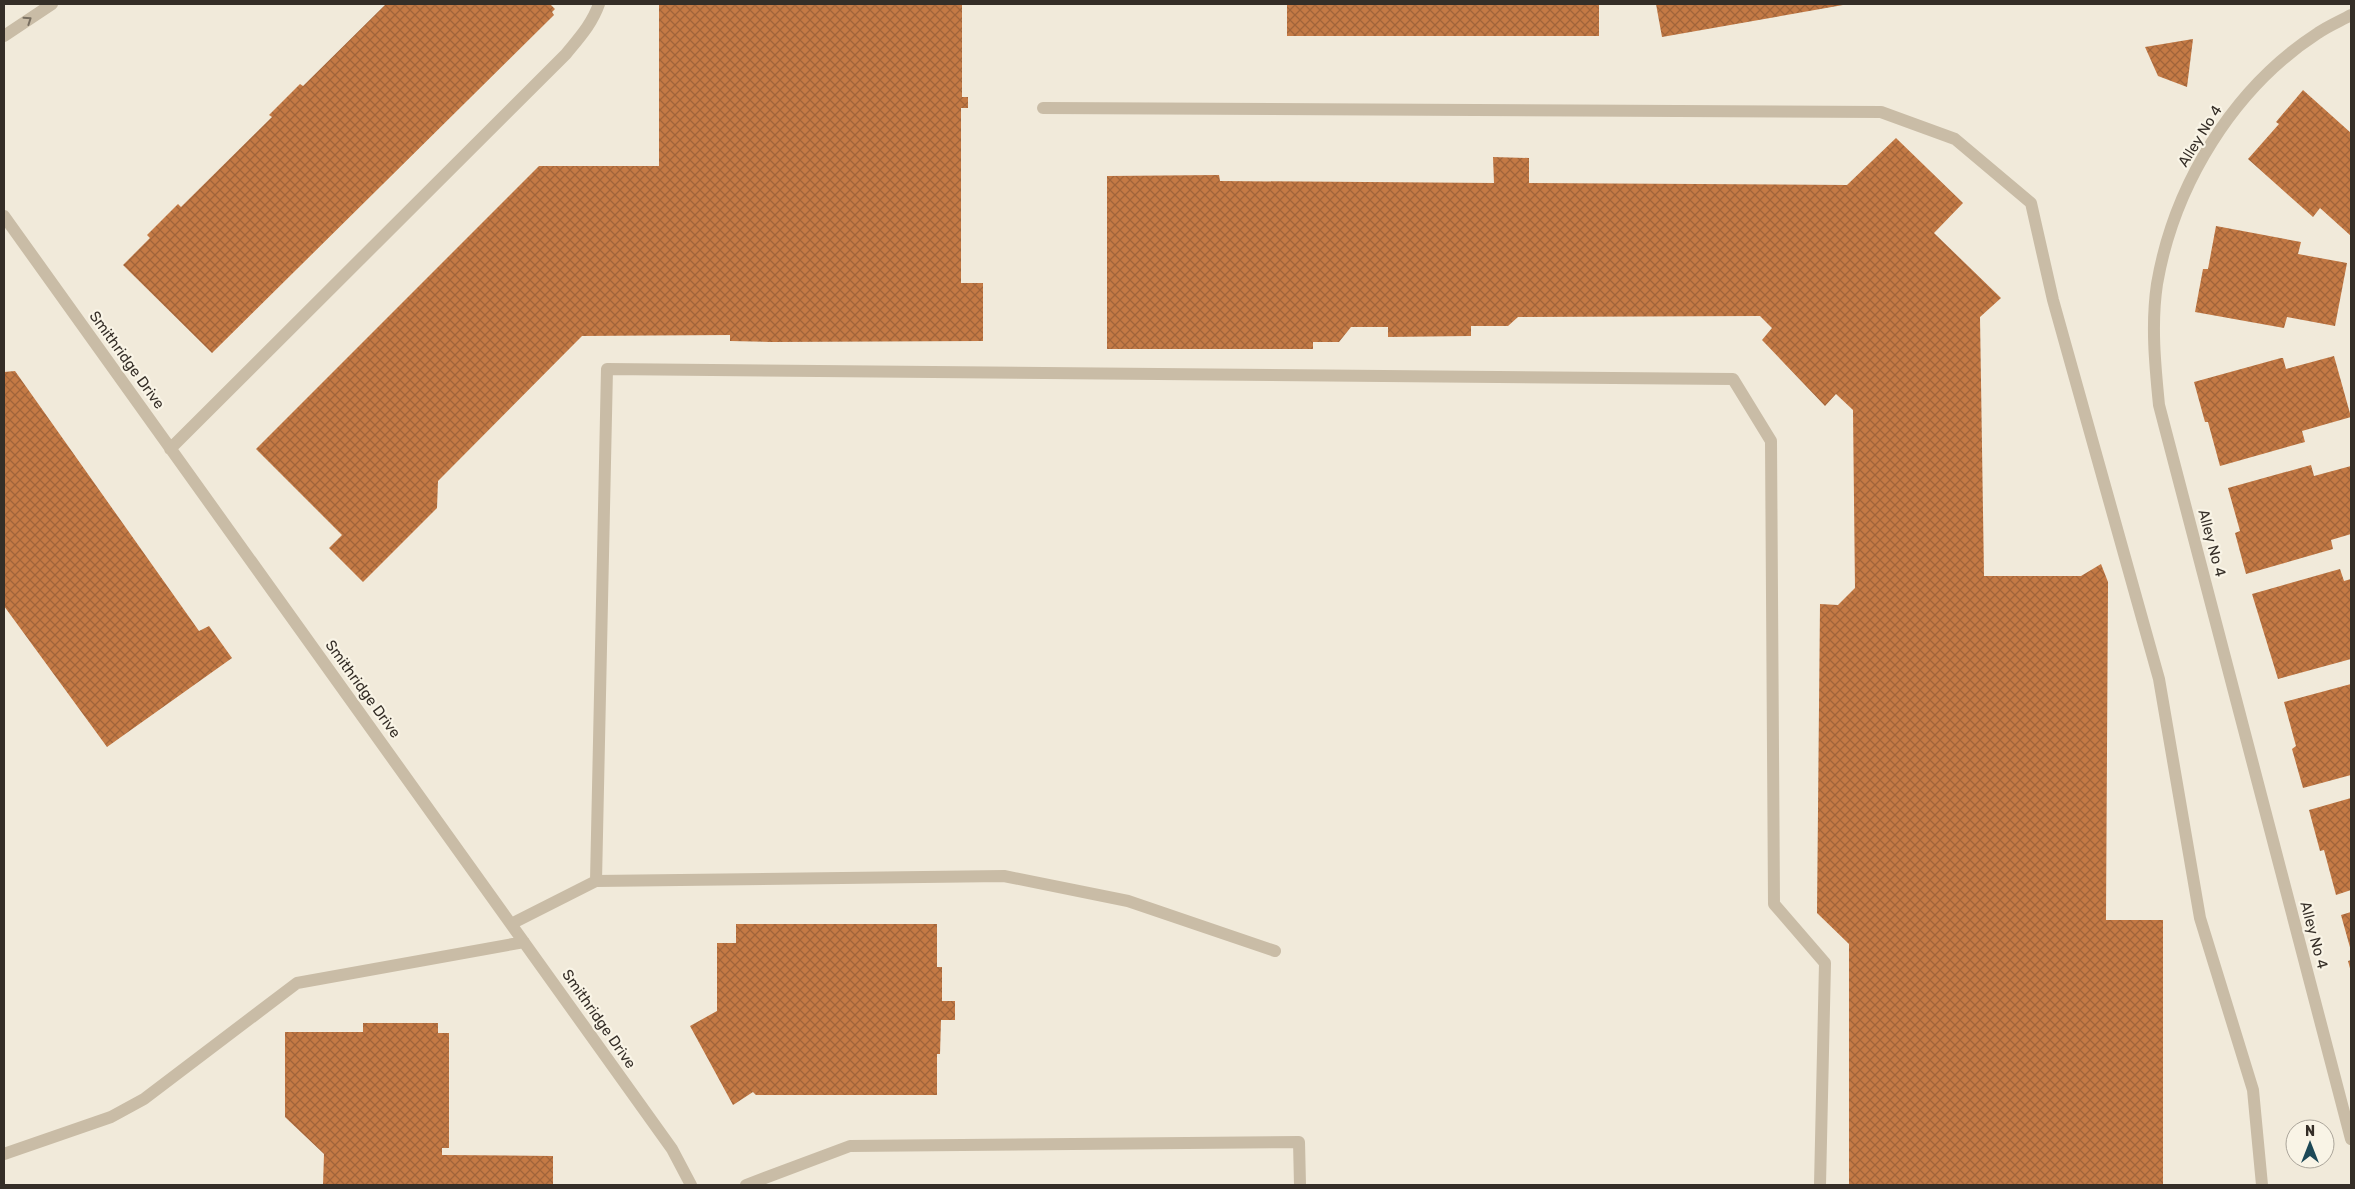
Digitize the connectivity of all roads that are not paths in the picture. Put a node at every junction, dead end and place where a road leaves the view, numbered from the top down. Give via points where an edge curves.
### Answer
1 (52, 4) edge
2 (599, 4) edge
3 (2351, 15) edge
4 (4, 36) edge
5 (1043, 108) dead end
6 (4, 216) edge
7 (170, 449) junction
8 (596, 881) junction
9 (511, 924) junction
10 (524, 942) junction
11 (1275, 951) dead end
12 (2351, 1139) edge
13 (4, 1154) edge
14 (690, 1185) edge
15 (746, 1185) edge
16 (1300, 1185) edge
17 (1820, 1185) edge
18 (2262, 1185) edge

4 -> 1 street
2 - 7 street via 595,17 566,54
3 - 12 street, Alley No 4 via 2318,33 2271,70 2231,114 2197,167 2173,222 2160,276 2154,344 2159,405
5 - 18 street via 1881,112 1955,139 2031,203 2054,300 2159,678 2200,918 2253,1090
6 - 7 street, Smithridge Drive
7 - 9 street, Smithridge Drive
8 - 9 street
8 - 11 street via 1004,876 1128,901
8 - 17 street via 607,369 1733,379 1771,441 1774,904 1825,963
9 - 10 street, Smithridge Drive
10 - 13 street via 297,983 144,1099 112,1118
10 - 14 street, Smithridge Drive via 672,1149
15 - 16 street via 850,1146 1217,1142 1299,1142

